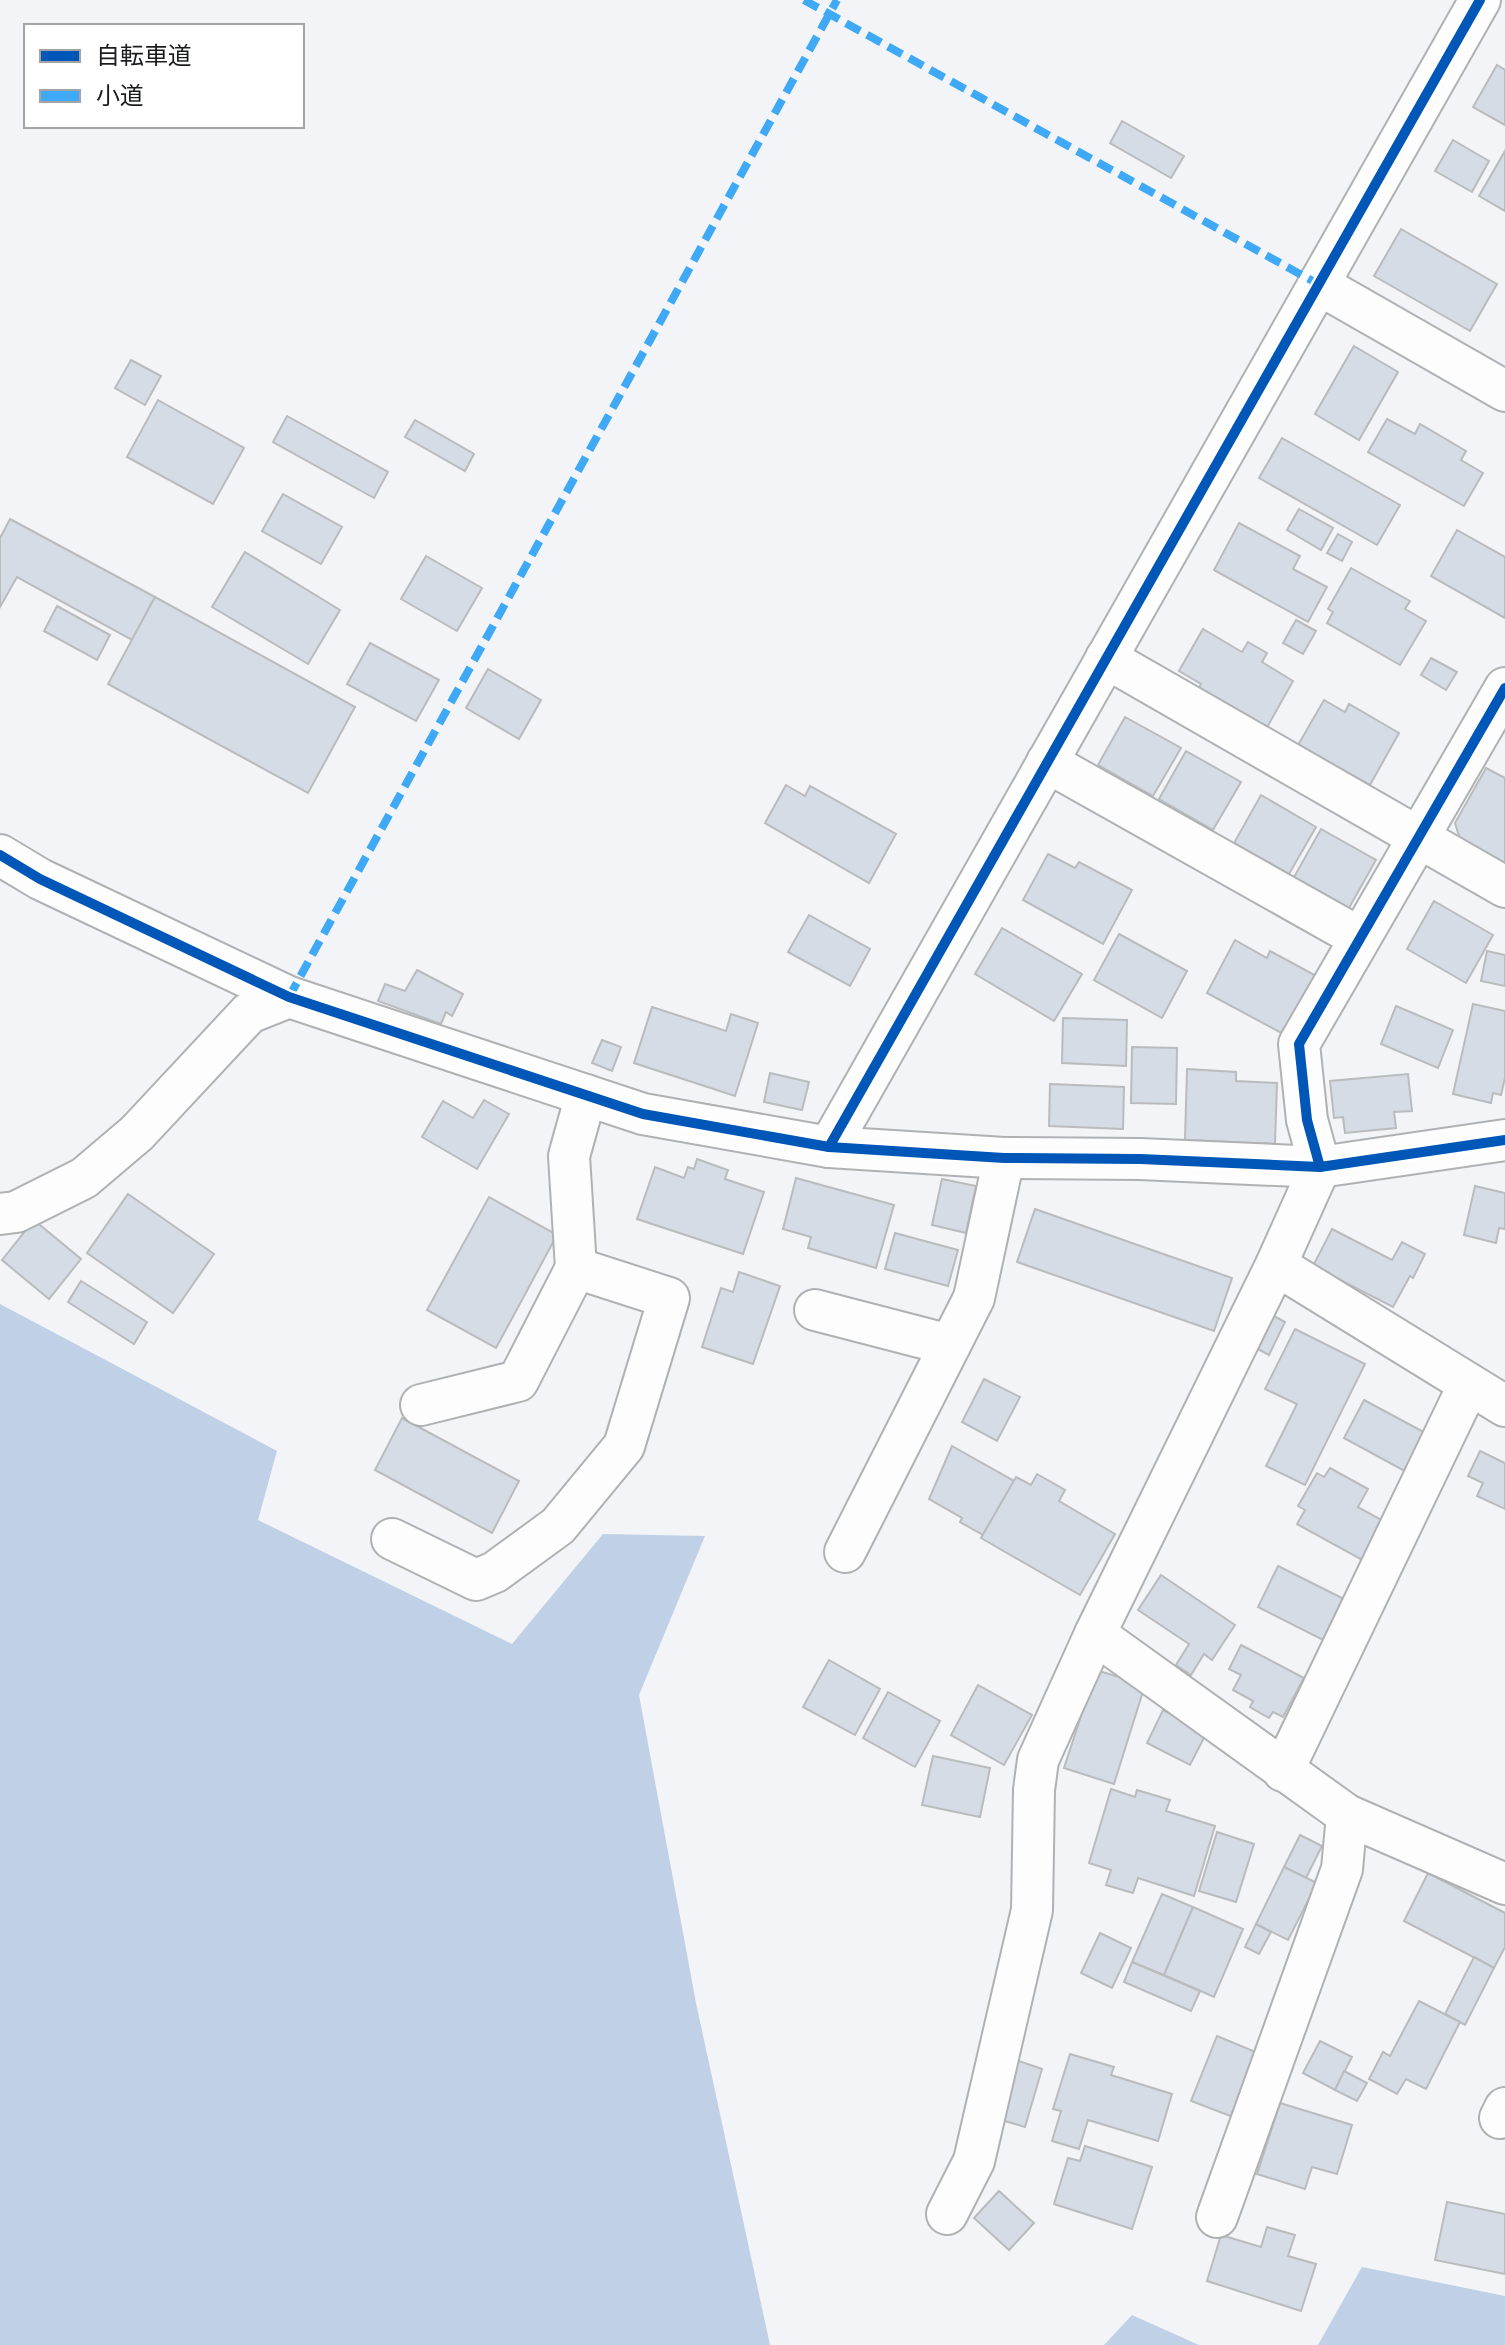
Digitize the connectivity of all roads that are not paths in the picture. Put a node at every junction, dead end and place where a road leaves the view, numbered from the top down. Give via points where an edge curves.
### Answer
1 (1480, 0) edge
2 (1318, 284) junction
3 (1505, 391) edge
4 (1106, 658) junction
5 (1505, 688) edge
6 (1047, 762) junction
7 (1418, 837) junction
8 (0, 855) edge
9 (1505, 887) edge
10 (1360, 938) junction
11 (289, 997) junction
12 (586, 1095) junction
13 (1505, 1140) edge
14 (829, 1147) junction
15 (1004, 1158) junction
16 (1320, 1167) junction
17 (0, 1214) edge
18 (1276, 1265) junction
19 (576, 1268) junction
20 (815, 1310) dead end
21 (950, 1345) junction
22 (1469, 1384) junction
23 (421, 1405) dead end
24 (1505, 1406) edge
25 (392, 1539) dead end
26 (845, 1552) dead end
27 (1095, 1634) junction
28 (1283, 1771) junction
29 (1347, 1815) junction
30 (1505, 1884) edge
31 (947, 2214) dead end
32 (1217, 2217) dead end

1 - 2 street
2 - 3 street
2 - 4 street
4 - 6 street
4 - 7 street
5 - 7 street
6 - 10 street
6 - 14 street
7 - 9 street
7 - 10 street
8 - 11 street
10 - 16 street via 1299,1044 1307,1120
11 - 12 street
11 - 17 street via 249,1013 137,1133 84,1178 16,1212
12 - 14 street via 643,1114
12 - 19 street via 569,1156
13 - 16 street
14 - 15 street
15 - 16 street
15 - 21 street via 974,1298
16 - 18 street
18 - 22 street
18 - 27 street
19 - 23 street via 518,1381
19 - 25 street via 669,1298 624,1446 558,1526 486,1576 476,1580
20 - 21 street
21 - 26 street
22 - 24 street
22 - 28 street
27 - 28 street
27 - 31 street via 1038,1760 1032,1910 974,2161
28 - 29 street
29 - 30 street
29 - 32 street via 1342,1869

